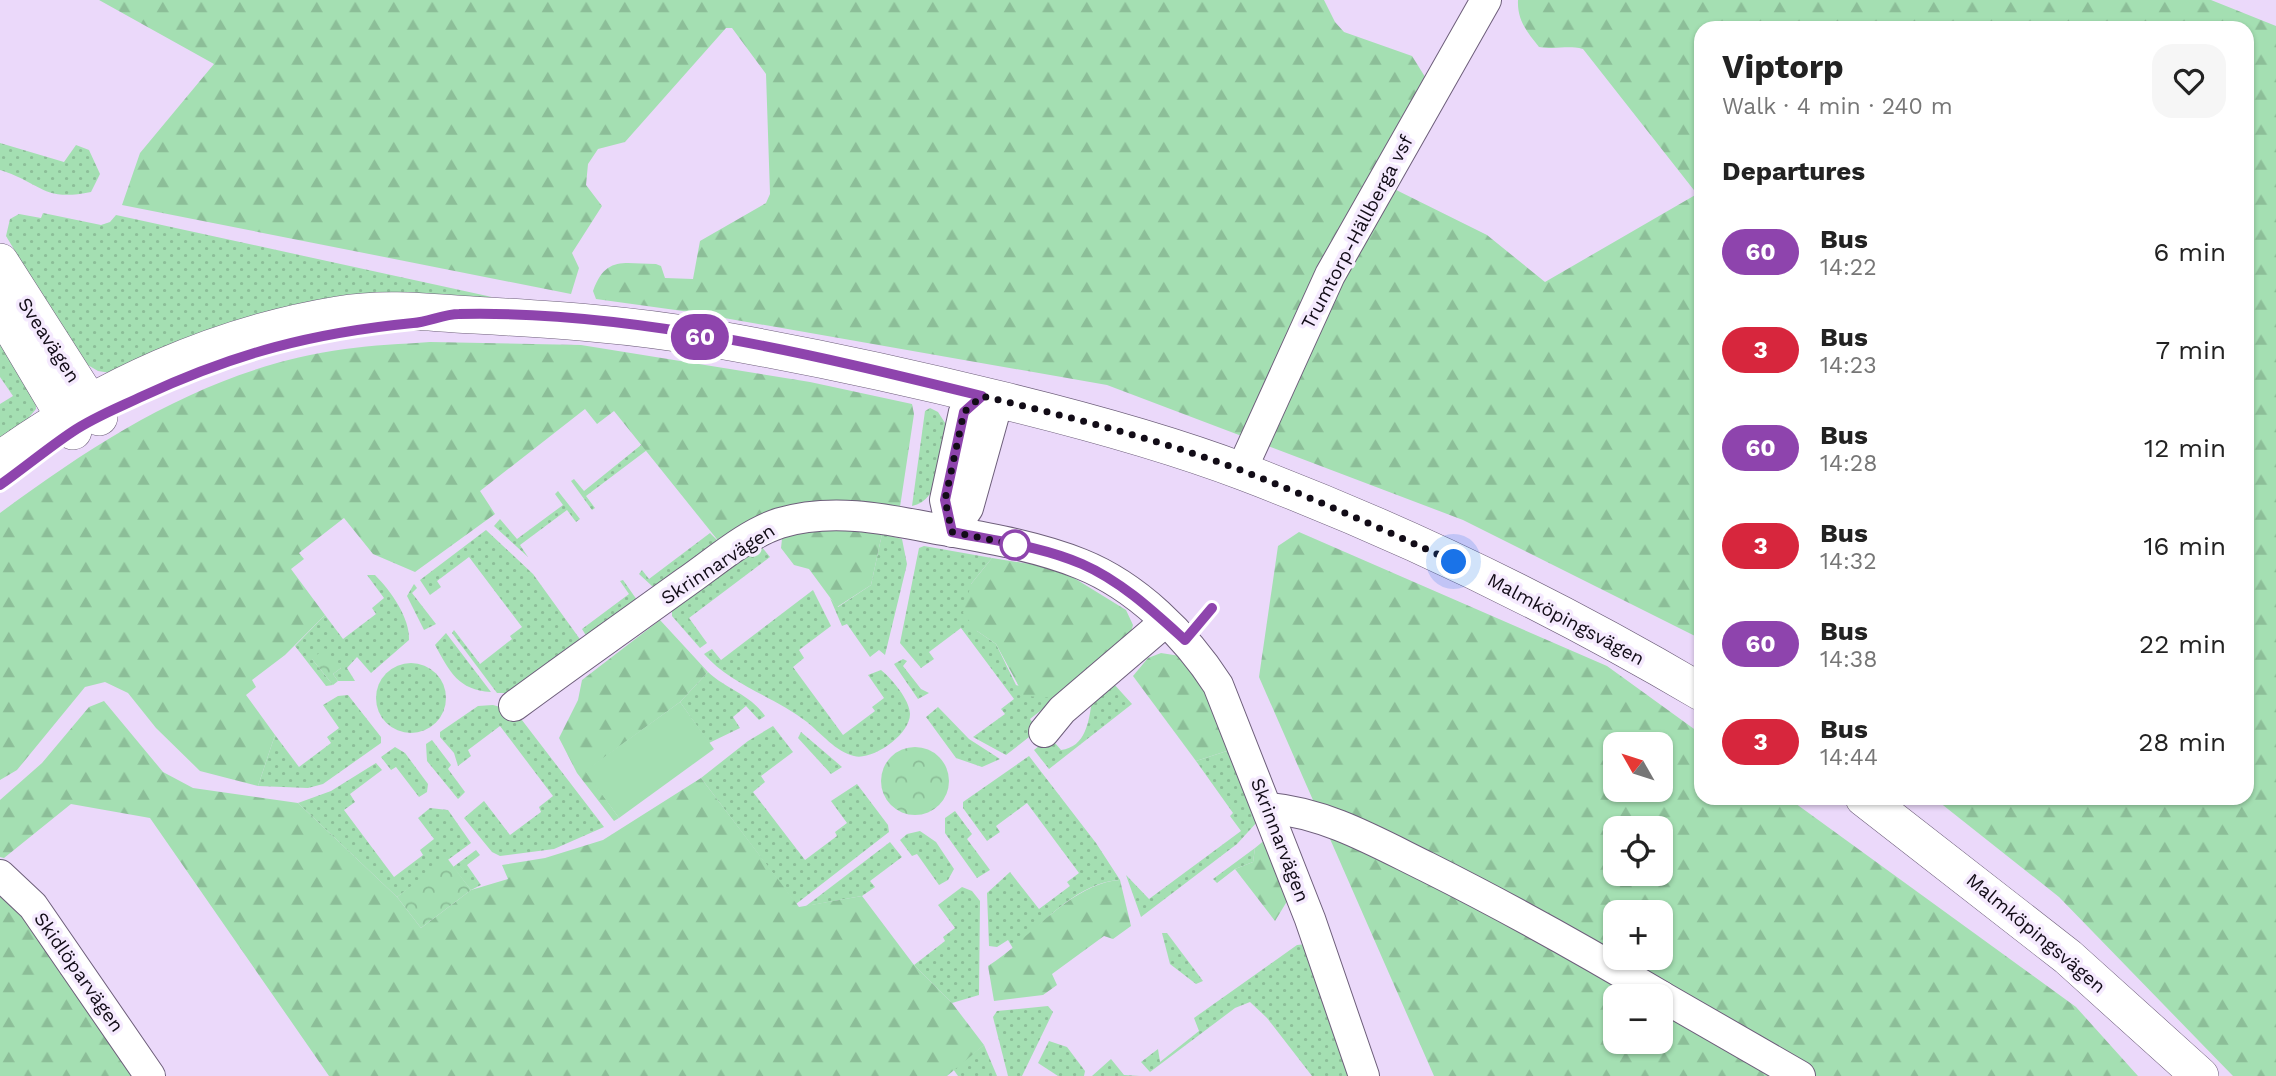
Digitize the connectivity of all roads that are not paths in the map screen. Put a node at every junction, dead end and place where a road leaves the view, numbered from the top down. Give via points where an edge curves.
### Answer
1 (1486, 0) edge
2 (0, 262) edge
3 (0, 308) edge
4 (982, 396) junction
5 (81, 417) junction
6 (0, 460) edge
7 (1241, 471) junction
8 (0, 485) edge
9 (952, 532) junction
10 (1165, 622) junction
11 (1694, 688) edge
12 (514, 706) dead end
13 (1044, 732) dead end
14 (1873, 805) edge
15 (1269, 808) junction
16 (0, 875) edge
17 (1640, 984) edge
18 (1673, 1003) edge
19 (150, 1076) edge
20 (1364, 1076) edge
21 (1800, 1076) edge
22 (2200, 1076) edge

1 - 7 street, Trumtorp-Hällberga vsf via 1330,275
2 - 5 main road, Sveavägen
3 - 5 main road, Sveavägen
4 - 5 main road, Malmköpingsvägen via 872,369 644,327 423,310 341,314 253,334 174,362
4 - 7 main road, Malmköpingsvägen via 1102,425
4 - 9 street via 994,415 968,509
5 - 6 main road
5 - 8 main road
7 - 11 main road, Malmköpingsvägen via 1476,572
9 - 10 street, Skrinnarvägen via 1082,564 1124,589
9 - 12 street, Skrinnarvägen via 872,516 807,517 778,523 726,554
10 - 13 street via 1062,710
10 - 15 street, Skrinnarvägen via 1200,657 1218,685
14 - 22 main road, Malmköpingsvägen via 2068,957
15 - 17 street via 1302,811 1367,837 1492,900
15 - 20 street, Skrinnarvägen
16 - 19 street, Skidlöparvägen via 33,906
18 - 21 street

